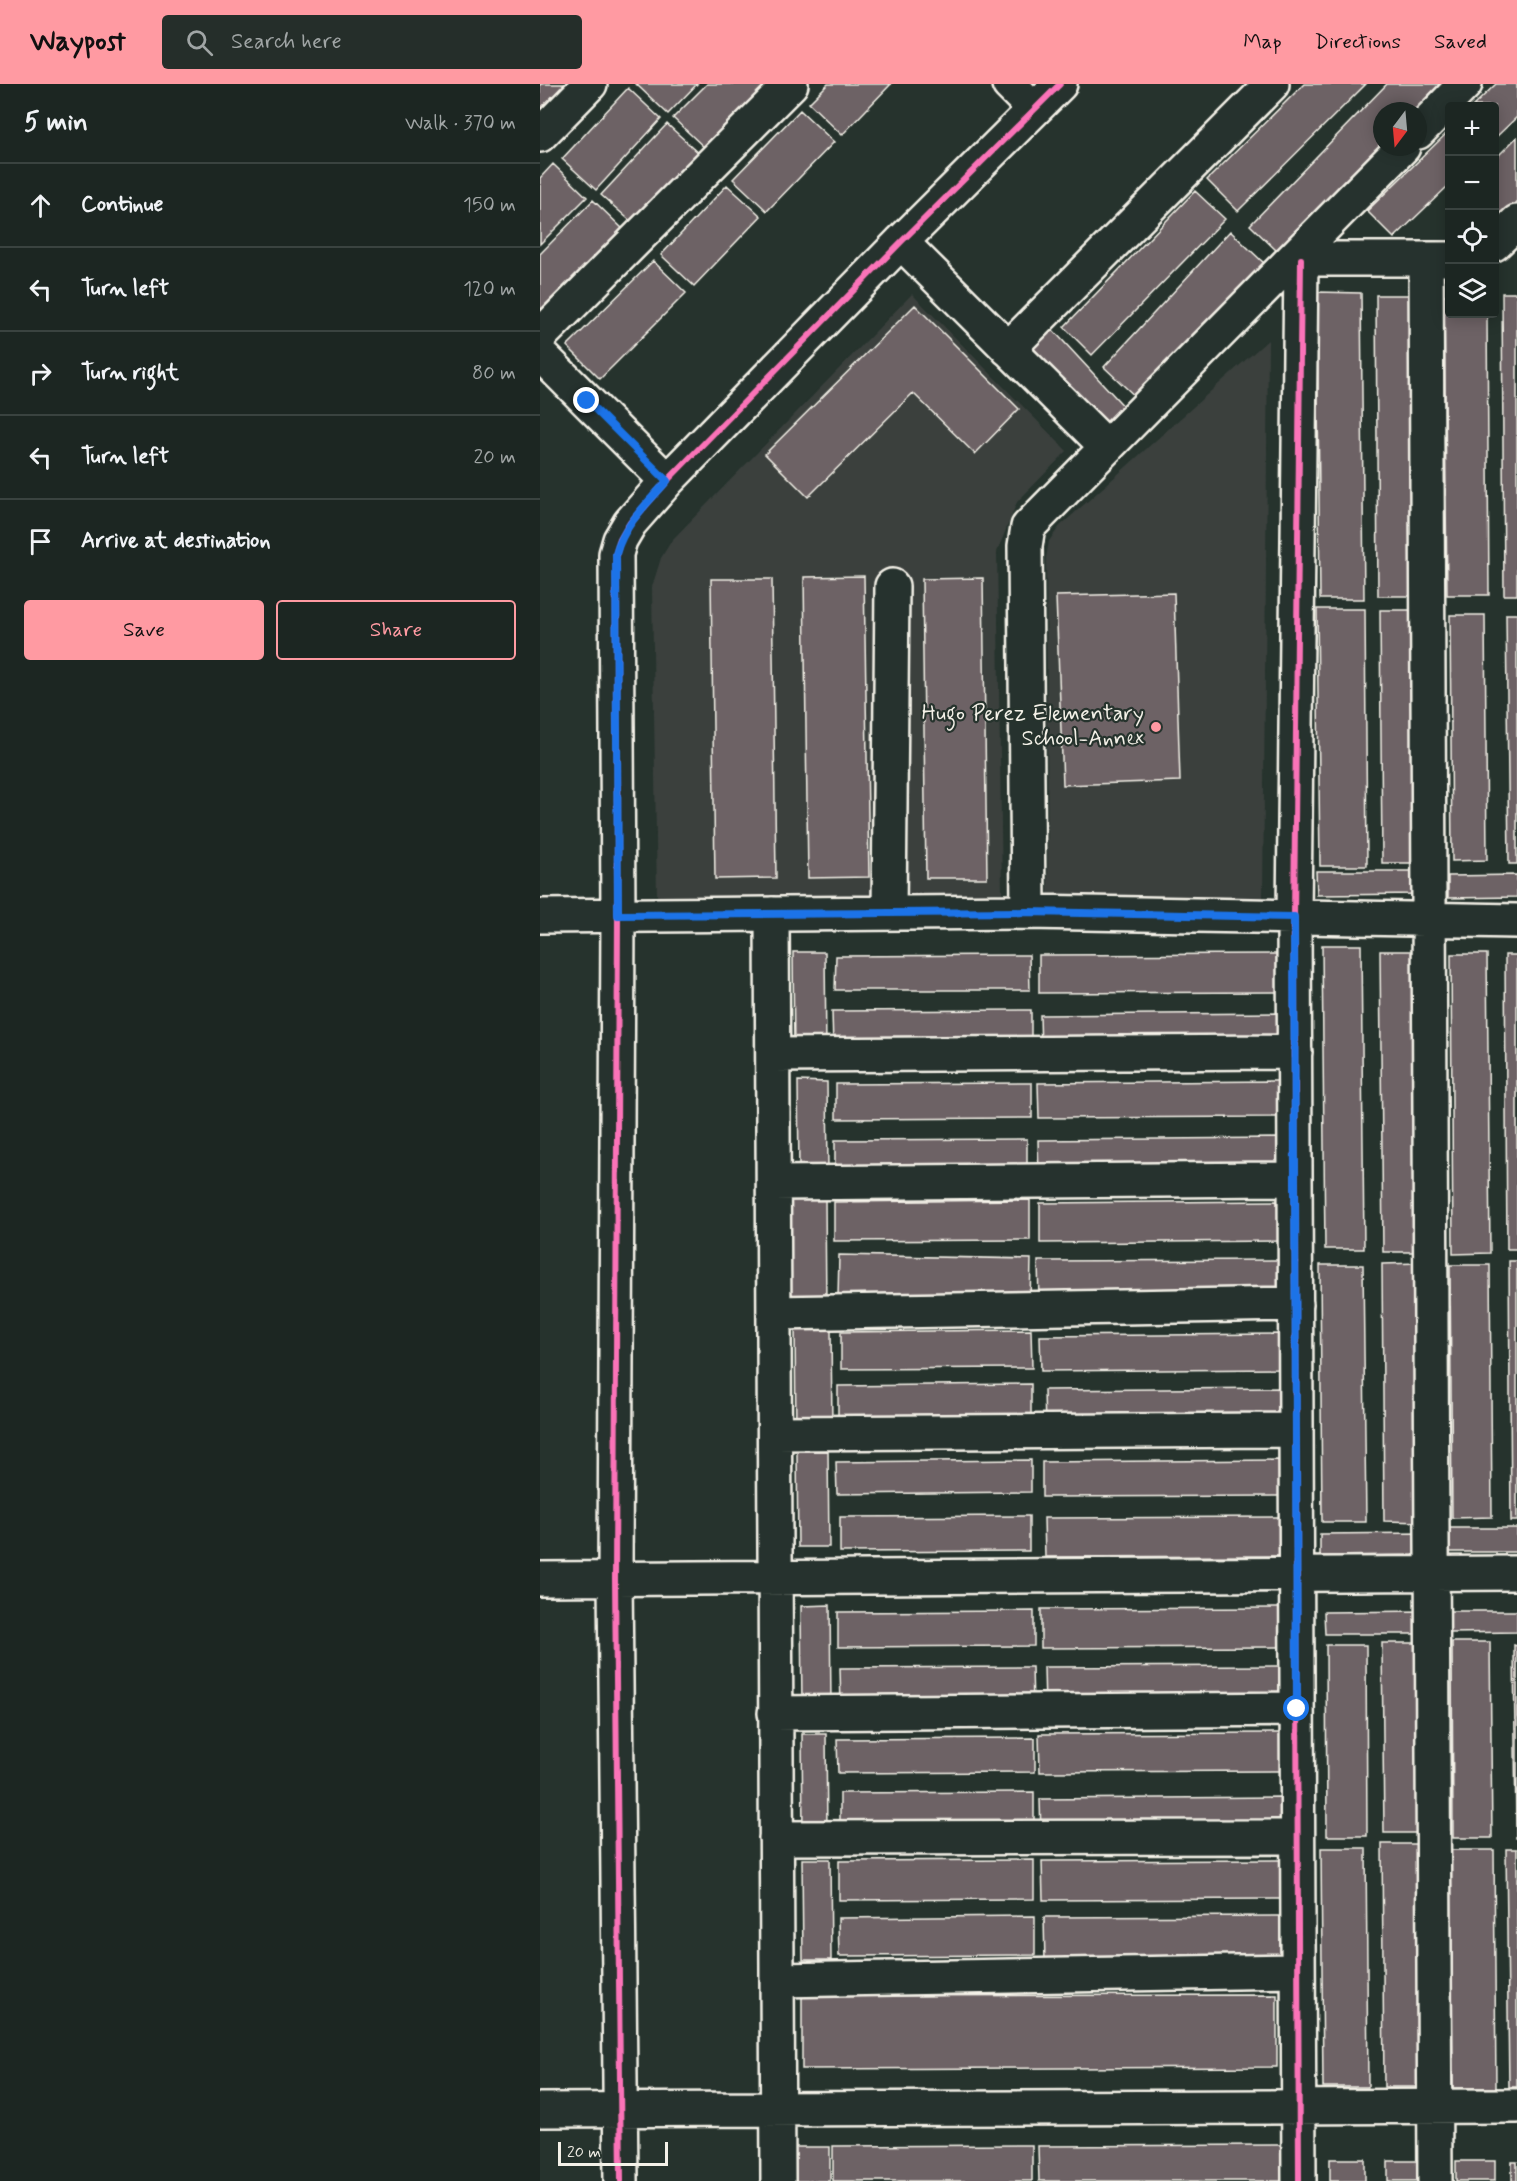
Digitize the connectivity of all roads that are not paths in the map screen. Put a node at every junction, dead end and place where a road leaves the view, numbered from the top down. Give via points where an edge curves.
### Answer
1 (590, 84) edge
2 (791, 84) edge
3 (1009, 84) edge
4 (1060, 84) edge
5 (1272, 84) edge
6 (1465, 84) edge
7 (1034, 110) junction
8 (1427, 123) edge
9 (540, 135) edge
10 (1394, 156) edge
11 (1517, 222) edge
12 (1499, 239) edge
13 (901, 242) junction
14 (1297, 259) junction
15 (1438, 259) edge
16 (1499, 259) edge
17 (1517, 259) edge
18 (540, 336) edge
19 (1008, 349) junction
20 (540, 354) edge
21 (1107, 447) junction
22 (667, 481) junction
23 (892, 586) dead end
24 (1028, 912) junction
25 (772, 914) junction
26 (889, 914) junction
27 (618, 915) junction
28 (540, 916) edge
29 (1294, 917) junction
30 (1429, 919) junction
31 (1517, 921) edge
32 (1295, 1052) junction
33 (773, 1055) junction
34 (1295, 1179) junction
35 (774, 1183) junction
36 (1296, 1304) junction
37 (774, 1312) junction
38 (1296, 1430) junction
39 (775, 1433) junction
40 (1517, 1573) edge
41 (1297, 1574) junction
42 (1431, 1574) junction
43 (775, 1577) junction
44 (540, 1579) edge
45 (615, 1579) junction
46 (1297, 1709) junction
47 (776, 1713) junction
48 (1297, 1837) junction
49 (776, 1838) junction
50 (1298, 1971) junction
51 (777, 1980) junction
52 (1517, 2106) edge
53 (1298, 2107) junction
54 (1434, 2107) junction
55 (620, 2108) junction
56 (777, 2108) junction
57 (540, 2110) edge
58 (621, 2181) edge
59 (778, 2181) edge
60 (1299, 2181) edge
61 (1434, 2181) edge

1 - 9 street
2 - 18 street
3 - 7 street
4 - 7 street
5 - 19 street
6 - 8 street
7 - 13 street
10 - 14 street
11 - 12 street
13 - 19 street
13 - 22 street
14 - 15 street
14 - 21 street
14 - 29 street
15 - 30 street
16 - 17 street
19 - 21 street
20 - 22 street
21 - 24 street via 1028,527
22 - 27 street via 630,523 616,554
23 - 26 street
24 - 26 street
24 - 29 street
25 - 26 street
25 - 27 street
25 - 33 street
27 - 28 street
27 - 45 street
29 - 30 street
29 - 32 street
30 - 31 street
30 - 42 street
32 - 33 street
32 - 34 street
33 - 35 street
34 - 35 street
34 - 36 street
35 - 37 street
36 - 37 street
36 - 38 street
37 - 39 street
38 - 39 street
38 - 41 street
39 - 43 street
40 - 42 street
41 - 42 street
41 - 43 street
41 - 46 street
42 - 54 street
43 - 45 street
43 - 47 street
44 - 45 street
45 - 55 street
46 - 47 street
46 - 48 street
47 - 49 street
48 - 49 street
48 - 50 street
49 - 51 street
50 - 51 street
50 - 53 street
51 - 56 street
52 - 54 street
53 - 54 street
53 - 56 street
53 - 60 street
54 - 61 street
55 - 56 street
55 - 57 street
55 - 58 street
56 - 59 street

